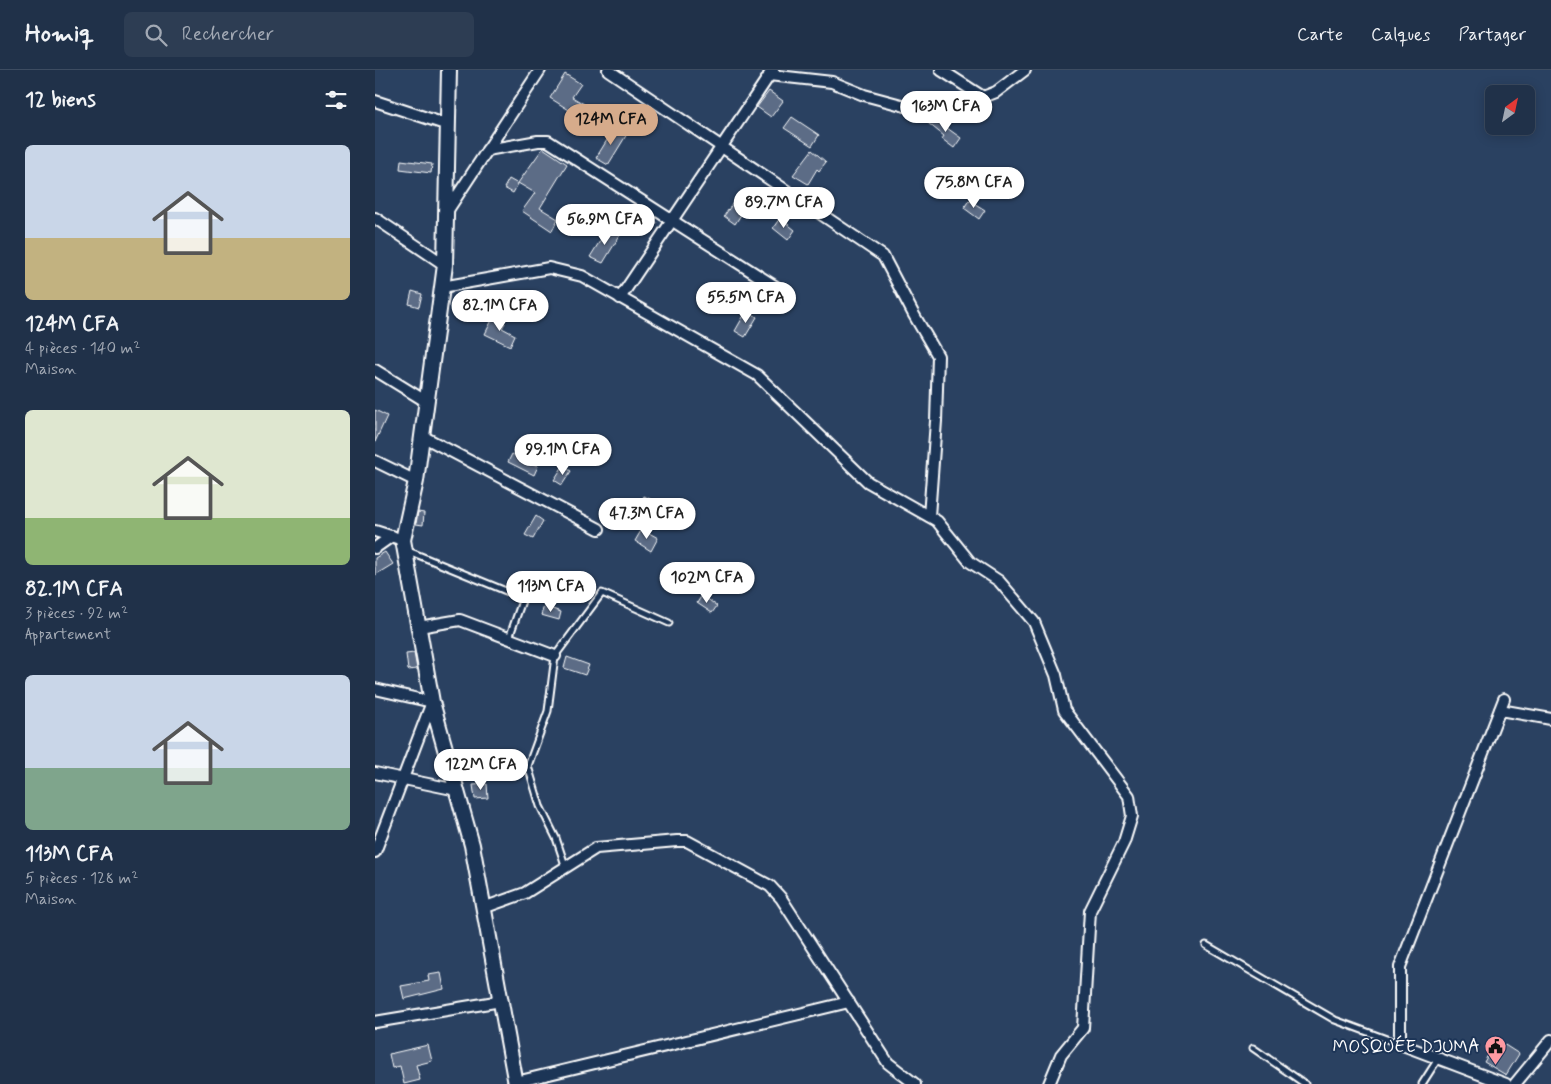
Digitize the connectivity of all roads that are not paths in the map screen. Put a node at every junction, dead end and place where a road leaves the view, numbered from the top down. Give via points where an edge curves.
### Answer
1 (449, 70) edge
2 (540, 70) edge
3 (608, 70) edge
4 (941, 70) edge
5 (1025, 70) edge
6 (768, 72) edge
7 (983, 97) junction
8 (375, 100) edge
9 (448, 125) junction
10 (721, 147) junction
11 (487, 150) junction
12 (446, 213) junction
13 (375, 218) edge
14 (672, 220) junction
15 (445, 265) junction
16 (442, 287) junction
17 (775, 287) dead end
18 (620, 298) junction
19 (375, 370) edge
20 (427, 402) junction
21 (423, 436) junction
22 (375, 461) edge
23 (416, 481) junction
24 (929, 516) junction
25 (599, 529) dead end
26 (375, 531) edge
27 (400, 542) junction
28 (375, 548) edge
29 (669, 623) dead end
30 (419, 627) junction
31 (509, 638) junction
32 (555, 656) junction
33 (375, 689) edge
34 (1504, 699) dead end
35 (432, 702) junction
36 (1500, 710) junction
37 (1551, 719) edge
38 (375, 773) edge
39 (403, 779) junction
40 (457, 790) junction
41 (375, 852) edge
42 (566, 868) junction
43 (483, 908) junction
44 (1206, 945) dead end
45 (501, 1001) junction
46 (849, 1002) junction
47 (375, 1022) edge
48 (1551, 1040) edge
49 (1401, 1044) junction
50 (1253, 1048) dead end
51 (1438, 1058) junction
52 (516, 1083) edge
53 (915, 1084) edge
54 (1049, 1084) edge
55 (1305, 1084) edge
56 (1422, 1084) edge
57 (1506, 1084) edge
58 (1515, 1084) edge

1 - 9 street
2 - 11 street
3 - 10 street
4 - 7 street
5 - 7 street via 996,92
6 - 7 street via 832,82 864,95 924,111 955,108
6 - 10 street
8 - 9 street
9 - 12 street
10 - 14 street
10 - 24 street via 883,256 938,356
11 - 12 street
11 - 14 street via 548,141
12 - 15 street
13 - 15 street
14 - 17 street
14 - 18 street
15 - 16 street
16 - 18 street via 549,268 582,276
16 - 20 street
18 - 24 street via 757,375 868,482
19 - 20 street
20 - 21 street
21 - 23 street
21 - 25 street
22 - 23 street
23 - 27 street
24 - 54 street via 937,521 971,562 999,581 1034,622 1056,675 1065,710 1129,796 1133,816 1124,842 1090,911 1083,1028 1061,1055
26 - 27 street
27 - 28 street
27 - 30 street
27 - 31 lane via 523,598
29 - 32 lane via 602,593
30 - 31 street via 460,620
30 - 35 street
31 - 32 street
32 - 42 lane via 548,711 528,766 540,806
33 - 35 street
34 - 36 street
35 - 39 street
35 - 40 street
36 - 37 street
36 - 49 street via 1400,967
38 - 39 street
39 - 40 street
39 - 41 street
40 - 43 street via 472,845
42 - 43 street via 525,893
42 - 46 street via 596,848 687,841 770,886
43 - 45 street
44 - 49 lane via 1335,1020
45 - 47 street
45 - 52 street
46 - 52 street
46 - 53 street via 889,1063
48 - 58 street
49 - 51 street
50 - 55 lane
51 - 56 lane
51 - 57 street

